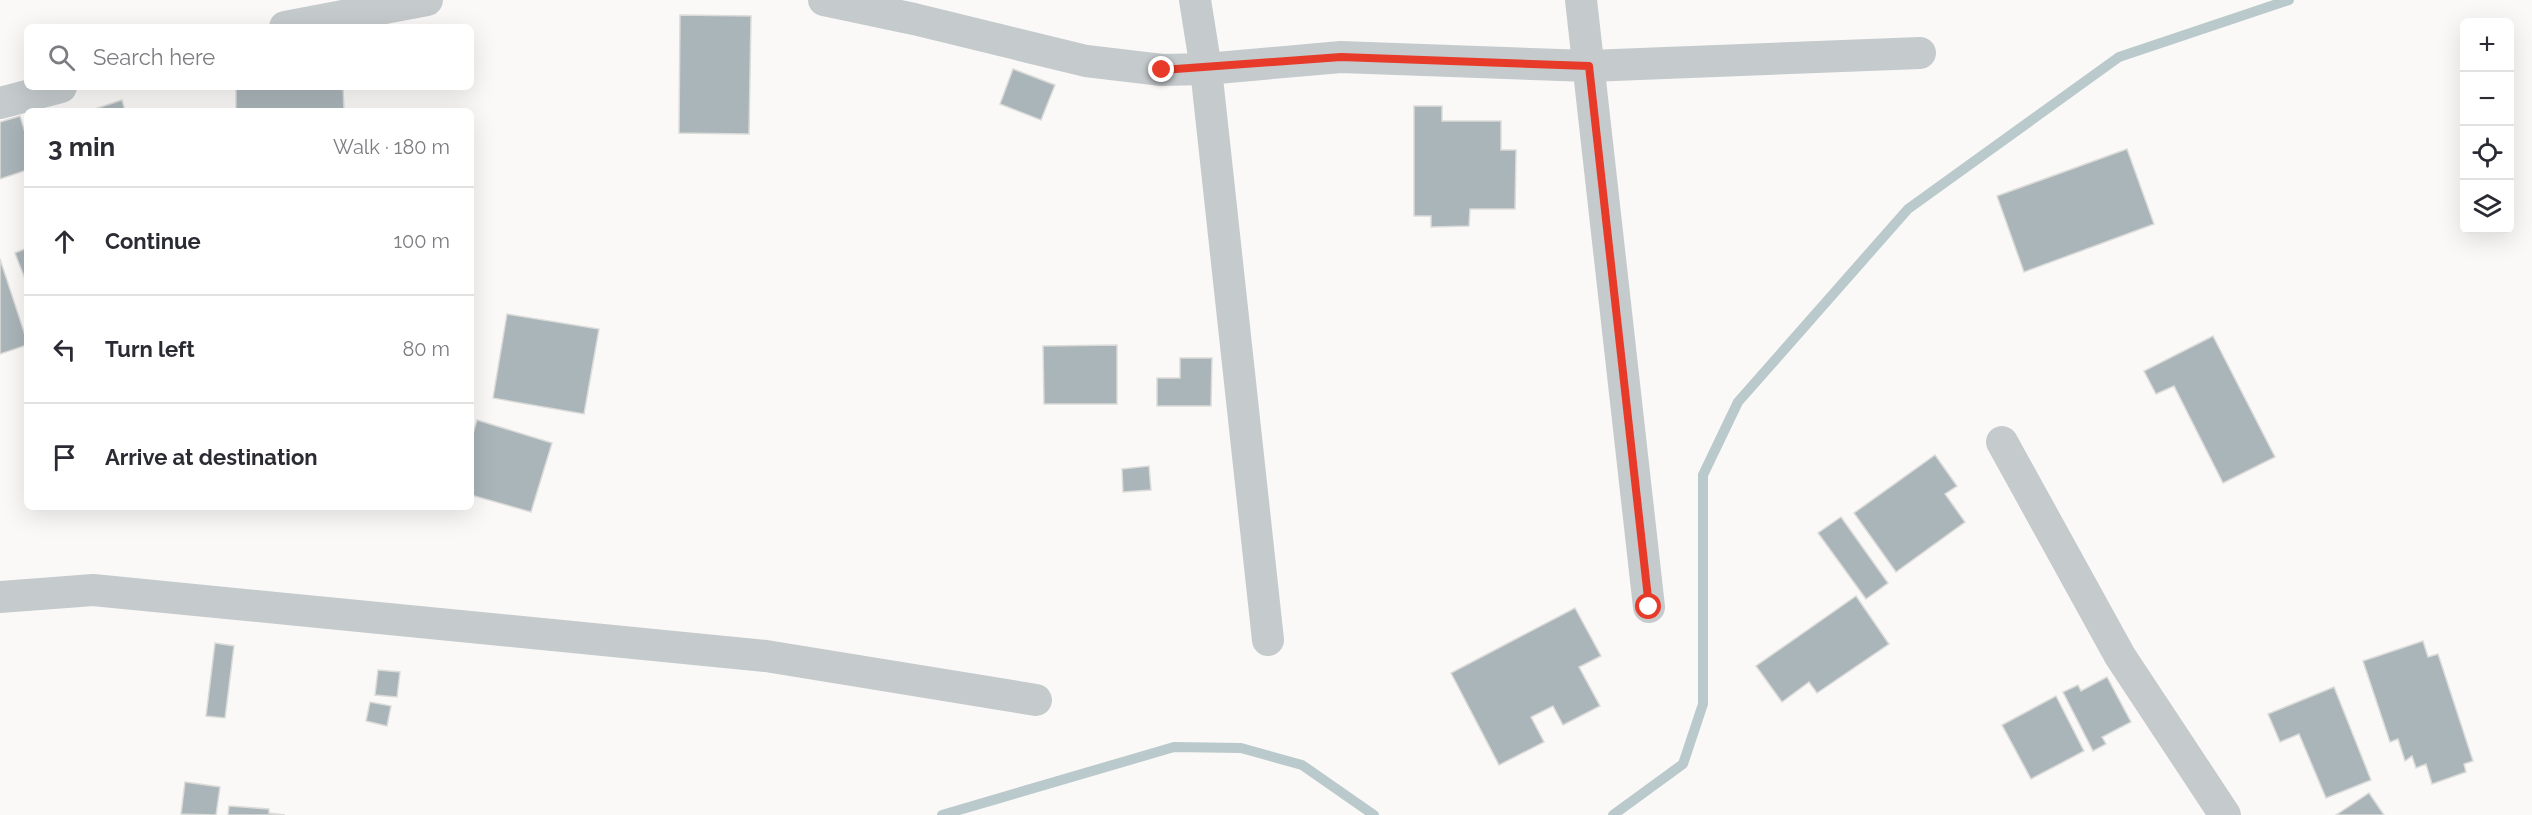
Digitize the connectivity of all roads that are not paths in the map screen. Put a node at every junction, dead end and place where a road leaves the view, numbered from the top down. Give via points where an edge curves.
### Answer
1 (427, 0) edge
2 (824, 0) edge
3 (1195, 0) edge
4 (1581, 0) edge
5 (301, 24) edge
6 (1920, 53) dead end
7 (1589, 66) junction
8 (1206, 69) junction
9 (50, 90) edge
10 (0, 103) edge
11 (2002, 442) dead end
12 (0, 597) edge
13 (1649, 607) dead end
14 (1268, 640) dead end
15 (1036, 700) dead end
16 (2225, 815) edge

1 - 5 street
2 - 8 street via 1086,61 1162,70
3 - 8 street
4 - 7 street
6 - 7 street
7 - 8 street via 1341,57
7 - 13 street
8 - 14 street
9 - 10 street
11 - 16 street via 2120,656
12 - 15 street via 93,590 766,656

